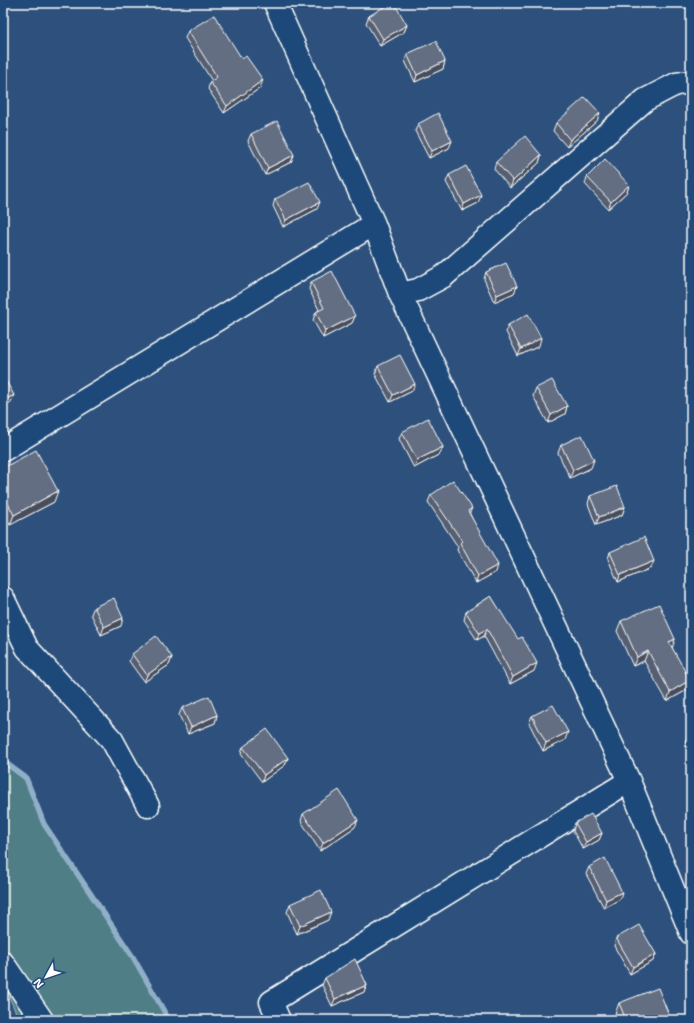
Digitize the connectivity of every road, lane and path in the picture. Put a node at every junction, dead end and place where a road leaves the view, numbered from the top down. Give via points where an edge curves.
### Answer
1 (275, 3) edge
2 (691, 82) edge
3 (374, 224) junction
4 (400, 294) junction
5 (3, 450) edge
6 (3, 598) edge
7 (629, 781) junction
8 (148, 806) dead end
9 (691, 932) edge
10 (3, 963) edge
11 (42, 1020) edge
12 (279, 1020) edge

1 - 3 street
2 - 4 street via 676,84 645,100 444,276 418,290
3 - 4 street
3 - 5 street
4 - 7 street
6 - 8 street via 27,648 112,740
7 - 9 street
7 - 12 street via 271,1002
10 - 11 street

